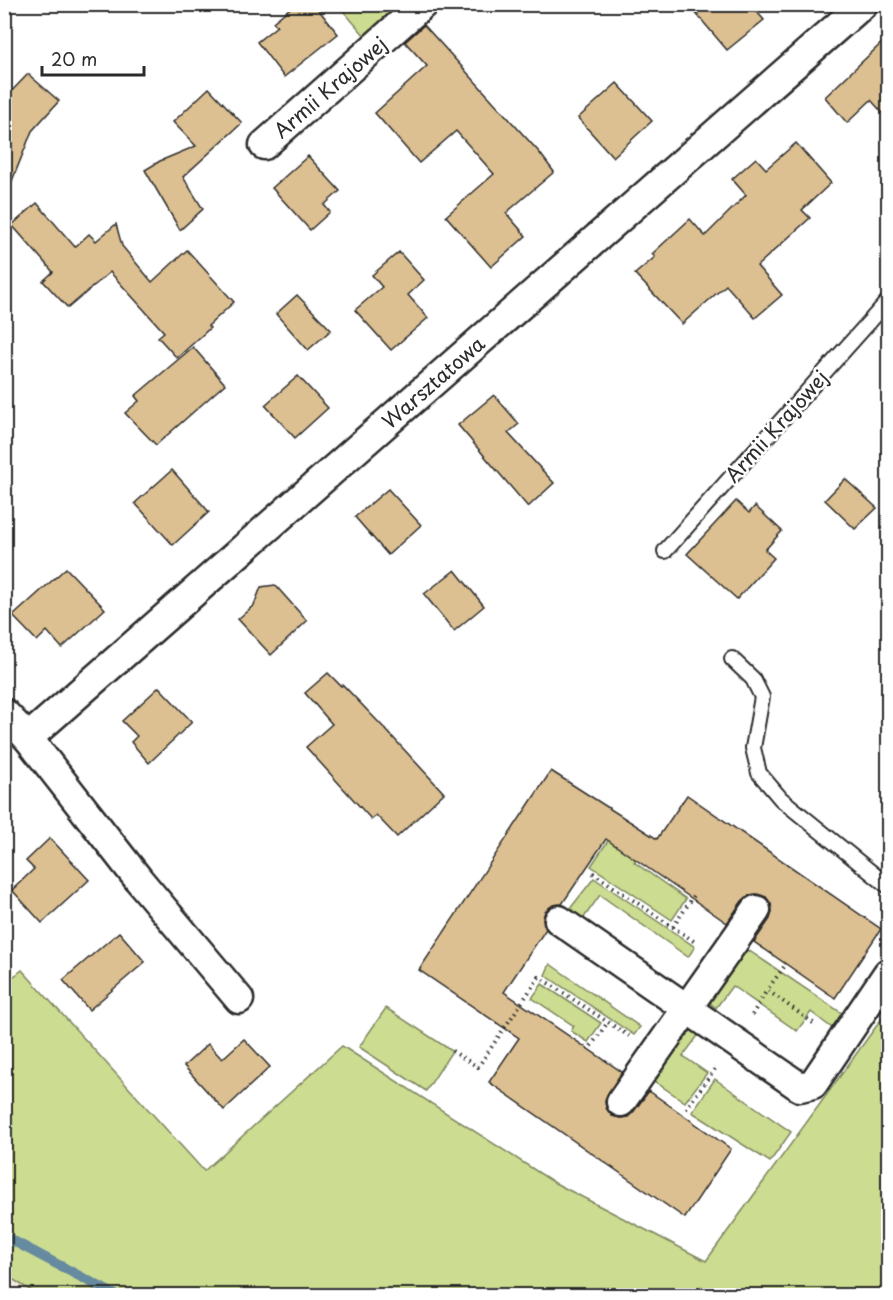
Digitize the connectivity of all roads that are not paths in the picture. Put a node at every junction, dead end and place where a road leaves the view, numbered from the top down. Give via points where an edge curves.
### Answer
1 (423, 4) edge
2 (863, 4) edge
3 (264, 145) dead end
4 (888, 301) edge
5 (665, 551) dead end
6 (732, 659) dead end
7 (4, 713) edge
8 (28, 738) junction
9 (888, 886) edge
10 (756, 910) dead end
11 (559, 920) dead end
12 (888, 973) edge
13 (239, 999) dead end
14 (686, 1009) junction
15 (621, 1102) dead end

1 - 3 street, Armii Krajowej
2 - 8 street, Warsztatowa
4 - 5 lane, Armii Krajowej
6 - 9 lane via 753,679 762,697 753,748 759,773 781,799
7 - 8 street
8 - 13 street
10 - 14 street
11 - 14 street
12 - 14 street via 813,1084 800,1087
14 - 15 street

